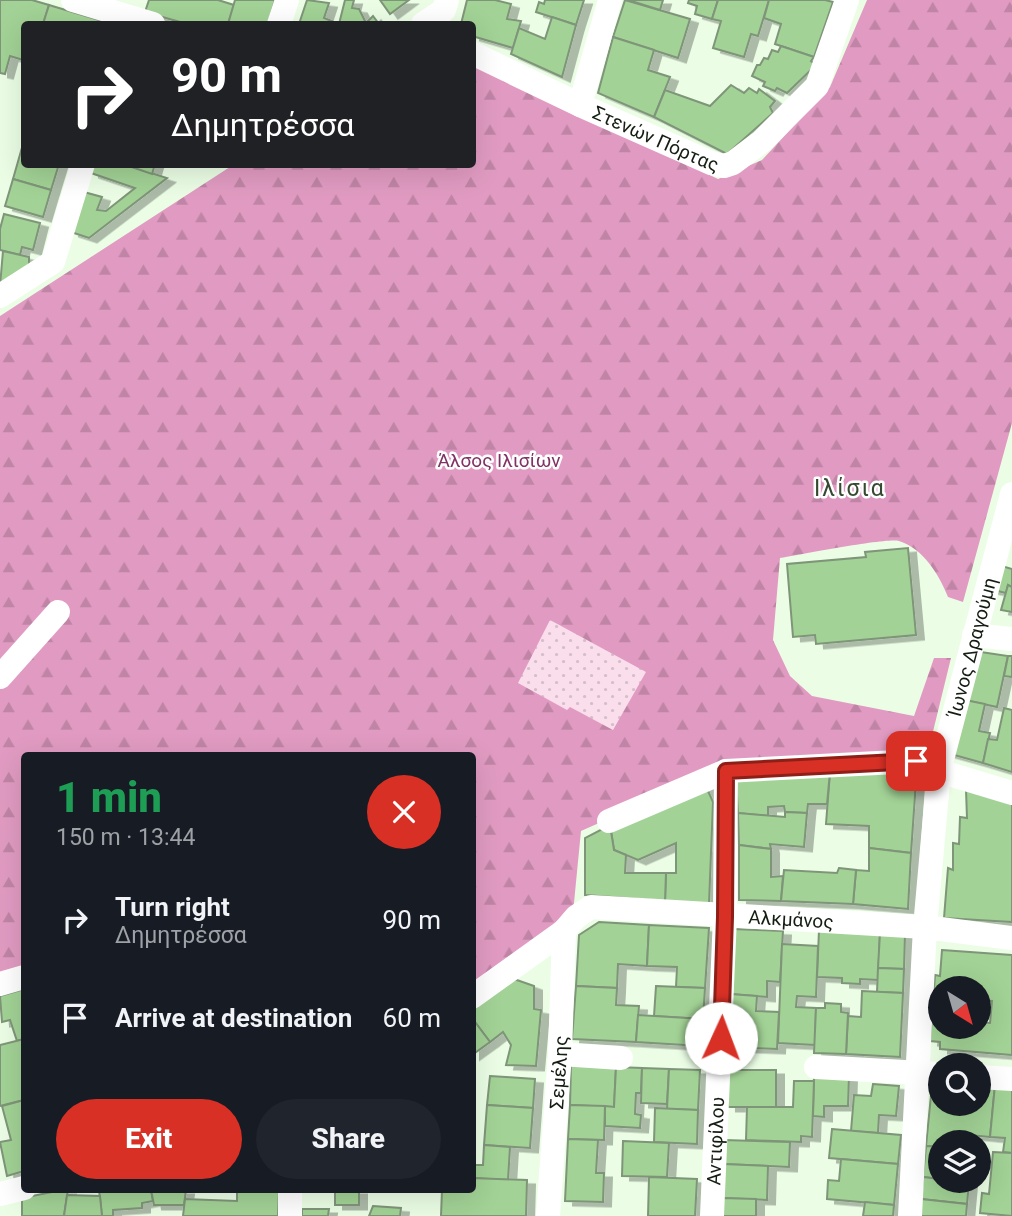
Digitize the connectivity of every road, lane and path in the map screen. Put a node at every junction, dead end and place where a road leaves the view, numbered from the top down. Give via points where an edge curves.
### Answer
1 (73, 0) edge
2 (287, 0) edge
3 (447, 0) edge
4 (610, 0) edge
5 (847, 0) edge
6 (129, 14) edge
7 (146, 21) edge
8 (280, 21) edge
9 (428, 21) edge
10 (476, 55) edge
11 (580, 105) junction
12 (82, 168) edge
13 (0, 296) edge
14 (1012, 494) edge
15 (58, 611) dead end
16 (974, 635) junction
17 (1012, 639) edge
18 (0, 677) edge
19 (726, 771) junction
20 (939, 771) junction
21 (1012, 793) edge
22 (609, 821) dead end
23 (725, 917) junction
24 (925, 927) junction
25 (564, 931) junction
26 (1012, 938) edge
27 (21, 978) edge
28 (0, 984) edge
29 (476, 994) edge
30 (928, 1053) edge
31 (560, 1054) junction
32 (621, 1058) dead end
33 (816, 1067) dead end
34 (928, 1073) edge
35 (991, 1078) edge
36 (1012, 1079) edge
37 (928, 1081) edge
38 (11, 1191) edge
39 (290, 1193) edge
40 (9, 1216) edge
41 (290, 1216) edge
42 (548, 1216) edge
43 (712, 1216) edge
44 (911, 1216) edge

1 - 6 street
2 - 8 street
3 - 9 street via 444,10
4 - 11 street
5 - 11 street, Στενών Πόρτας via 817,86 733,163 711,163
6 - 7 street
10 - 11 street, Στενών Πόρτας
12 - 13 street via 53,262
14 - 16 street, Ίωνος Δραγούμη
15 - 18 street
16 - 17 street
16 - 20 street, Ίωνος Δραγούμη
19 - 20 street via 916,761
19 - 22 street
19 - 23 street, Αντιφίλου
20 - 21 street
20 - 24 street, Ίωνος Δραγούμη
23 - 24 street, Αλκμάνος
23 - 25 street, Αλκμάνος via 591,907
23 - 43 street, Αντιφίλου
24 - 26 street, Αλκμάνος
24 - 30 street, Ίωνος Δραγούμη
25 - 29 street, Αλκμάνος
25 - 31 street, Σεμέλης
27 - 28 street
31 - 32 street
31 - 42 street, Σεμέλης
33 - 34 street
35 - 36 street
37 - 44 street, Ίωνος Δραγούμη
38 - 40 street
39 - 41 street

